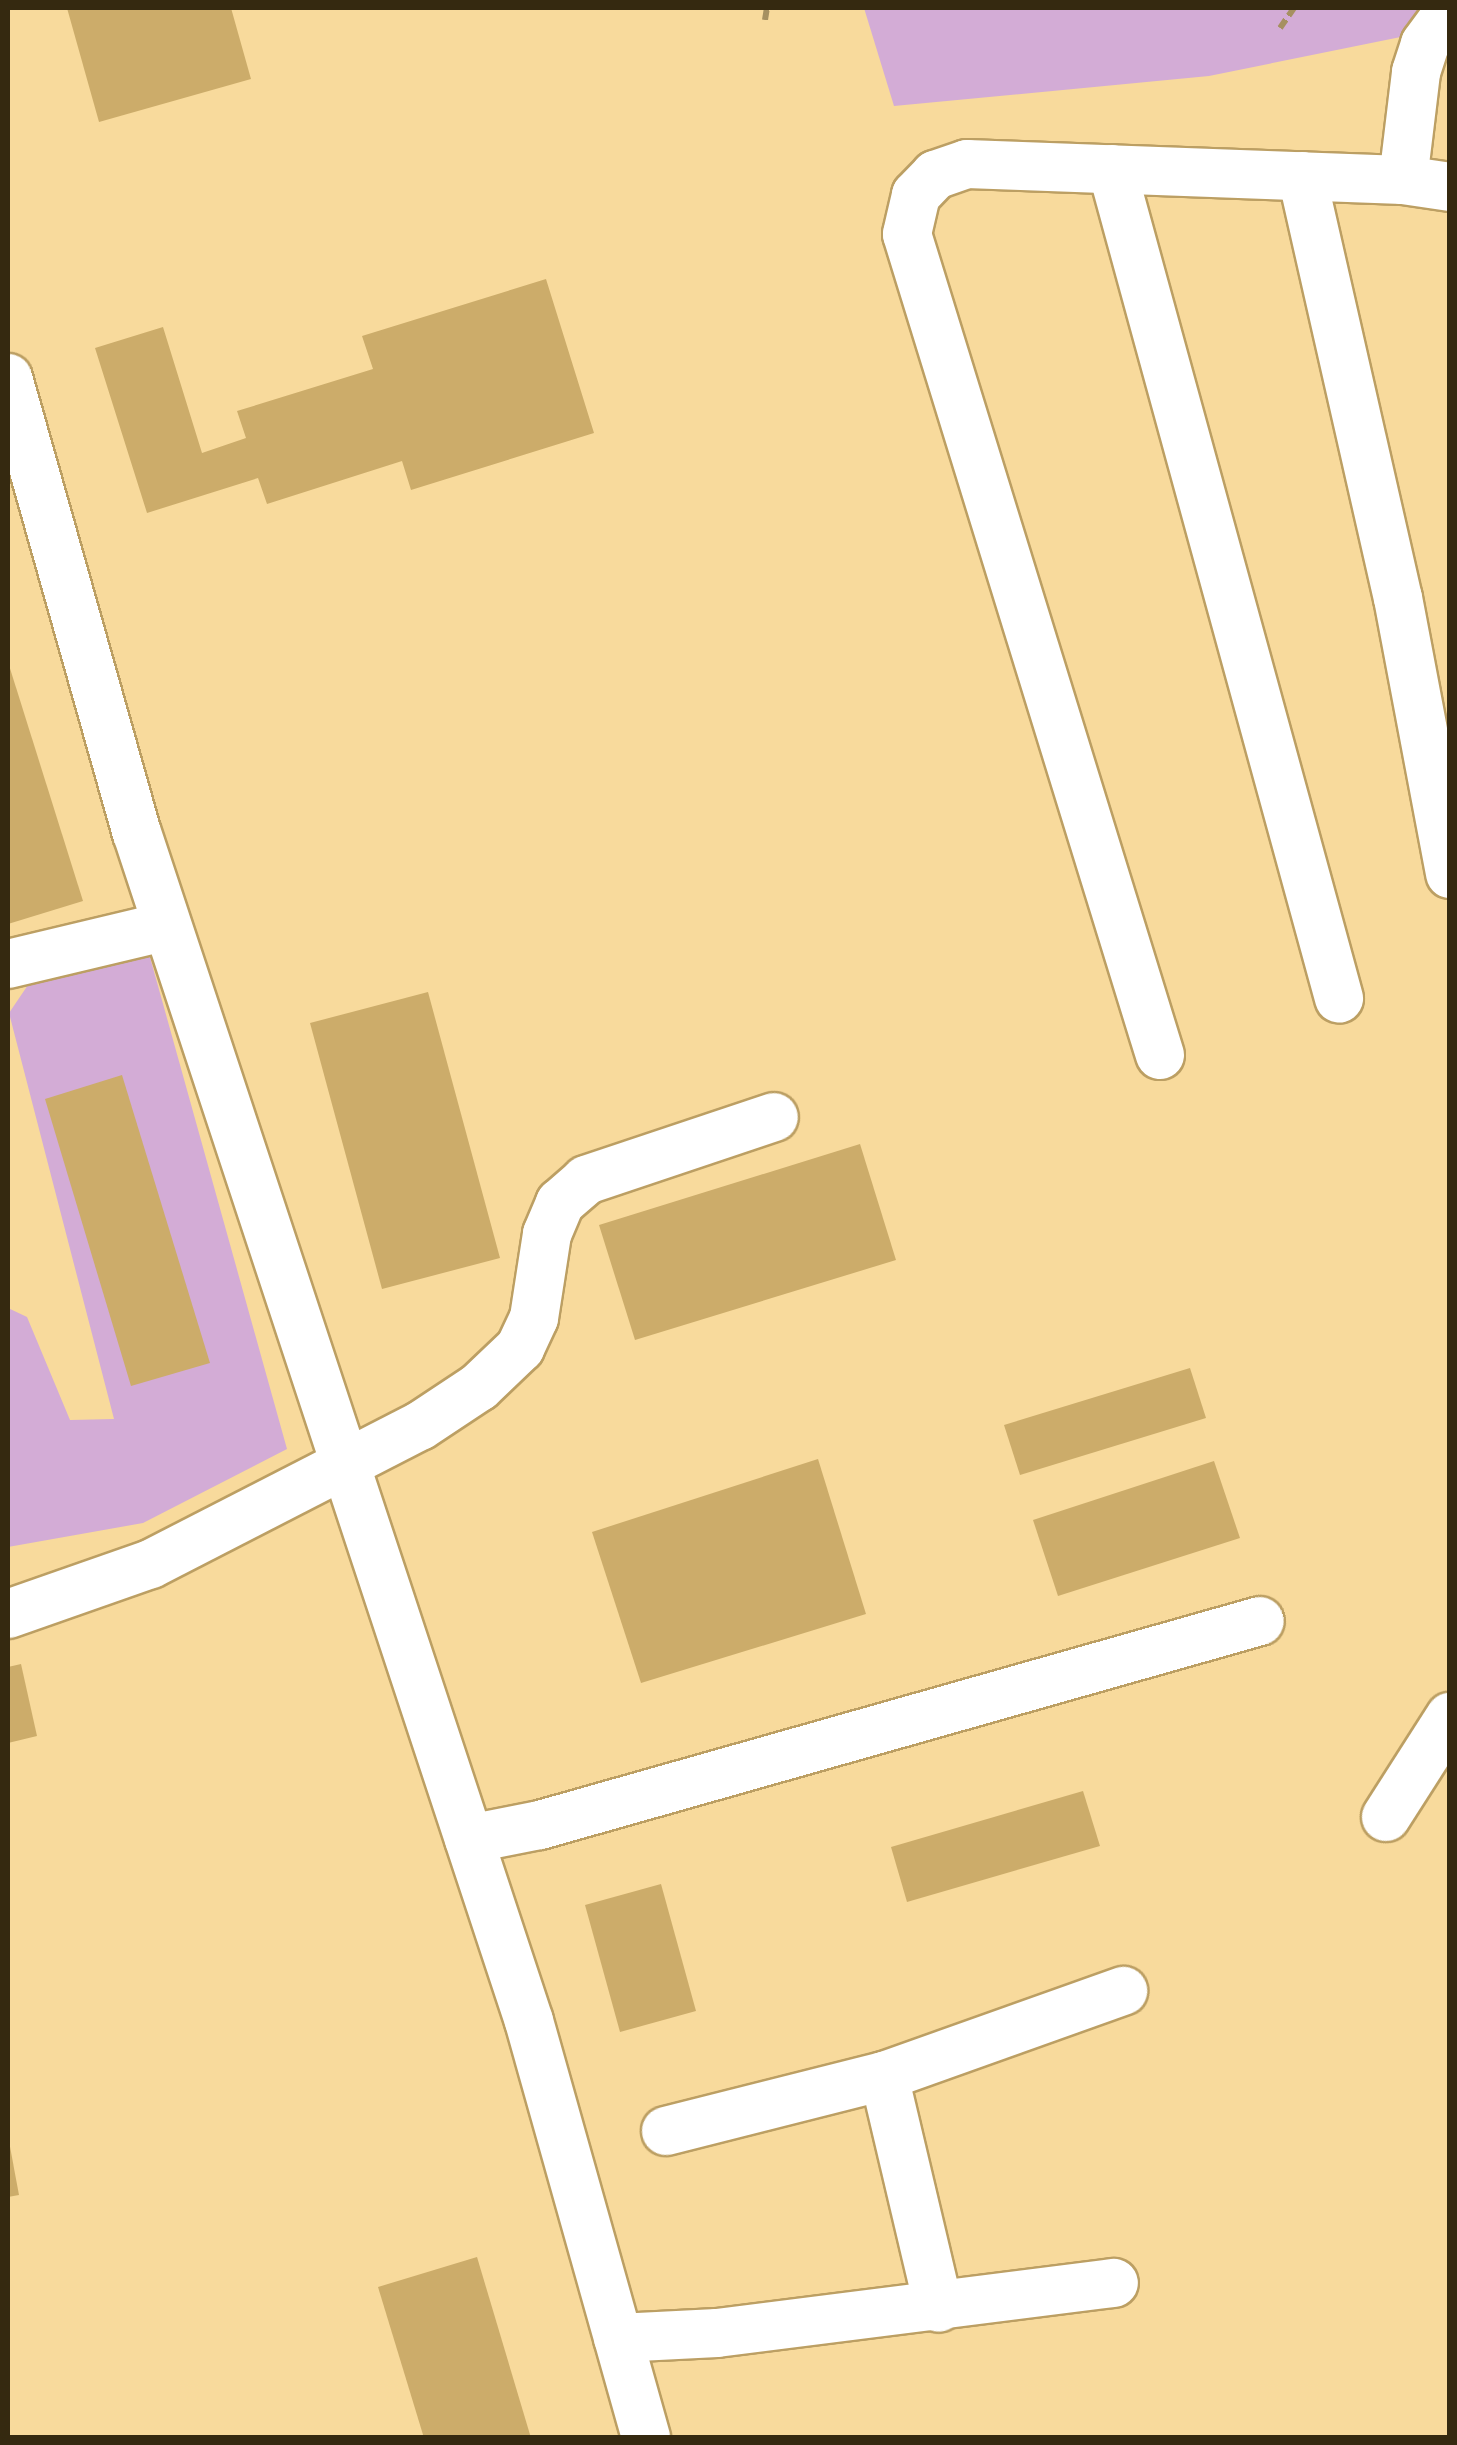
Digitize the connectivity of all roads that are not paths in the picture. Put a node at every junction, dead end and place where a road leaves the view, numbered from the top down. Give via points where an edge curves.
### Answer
1 (1450, 10) edge
2 (1112, 169) junction
3 (1302, 176) junction
4 (1402, 180) junction
5 (1450, 187) edge
6 (8, 378) edge
7 (1450, 874) edge
8 (168, 926) junction
9 (8, 964) edge
10 (1339, 998) dead end
11 (1160, 1055) dead end
12 (774, 1118) dead end
13 (344, 1462) junction
14 (8, 1614) edge
15 (1260, 1621) dead end
16 (1450, 1717) edge
17 (1386, 1817) dead end
18 (469, 1839) junction
19 (1123, 1991) dead end
20 (884, 2076) junction
21 (666, 2131) dead end
22 (1114, 2283) dead end
23 (939, 2308) junction
24 (618, 2338) junction
25 (646, 2438) edge

1 - 4 lane via 1425,44 1416,72
2 - 3 lane
2 - 10 lane
2 - 11 lane via 967,164 935,175 916,196 907,234
3 - 4 lane
3 - 7 lane via 1398,598
4 - 5 lane
6 - 8 lane
8 - 9 lane
8 - 13 lane
12 - 13 lane via 586,1180 560,1204 547,1234 534,1318 520,1348 479,1387 420,1426
13 - 14 lane via 150,1564
13 - 18 lane
15 - 18 lane via 540,1825
16 - 17 lane
18 - 24 lane via 529,2021
19 - 20 lane
20 - 21 lane
20 - 23 lane
22 - 23 lane
23 - 24 lane
24 - 25 lane

